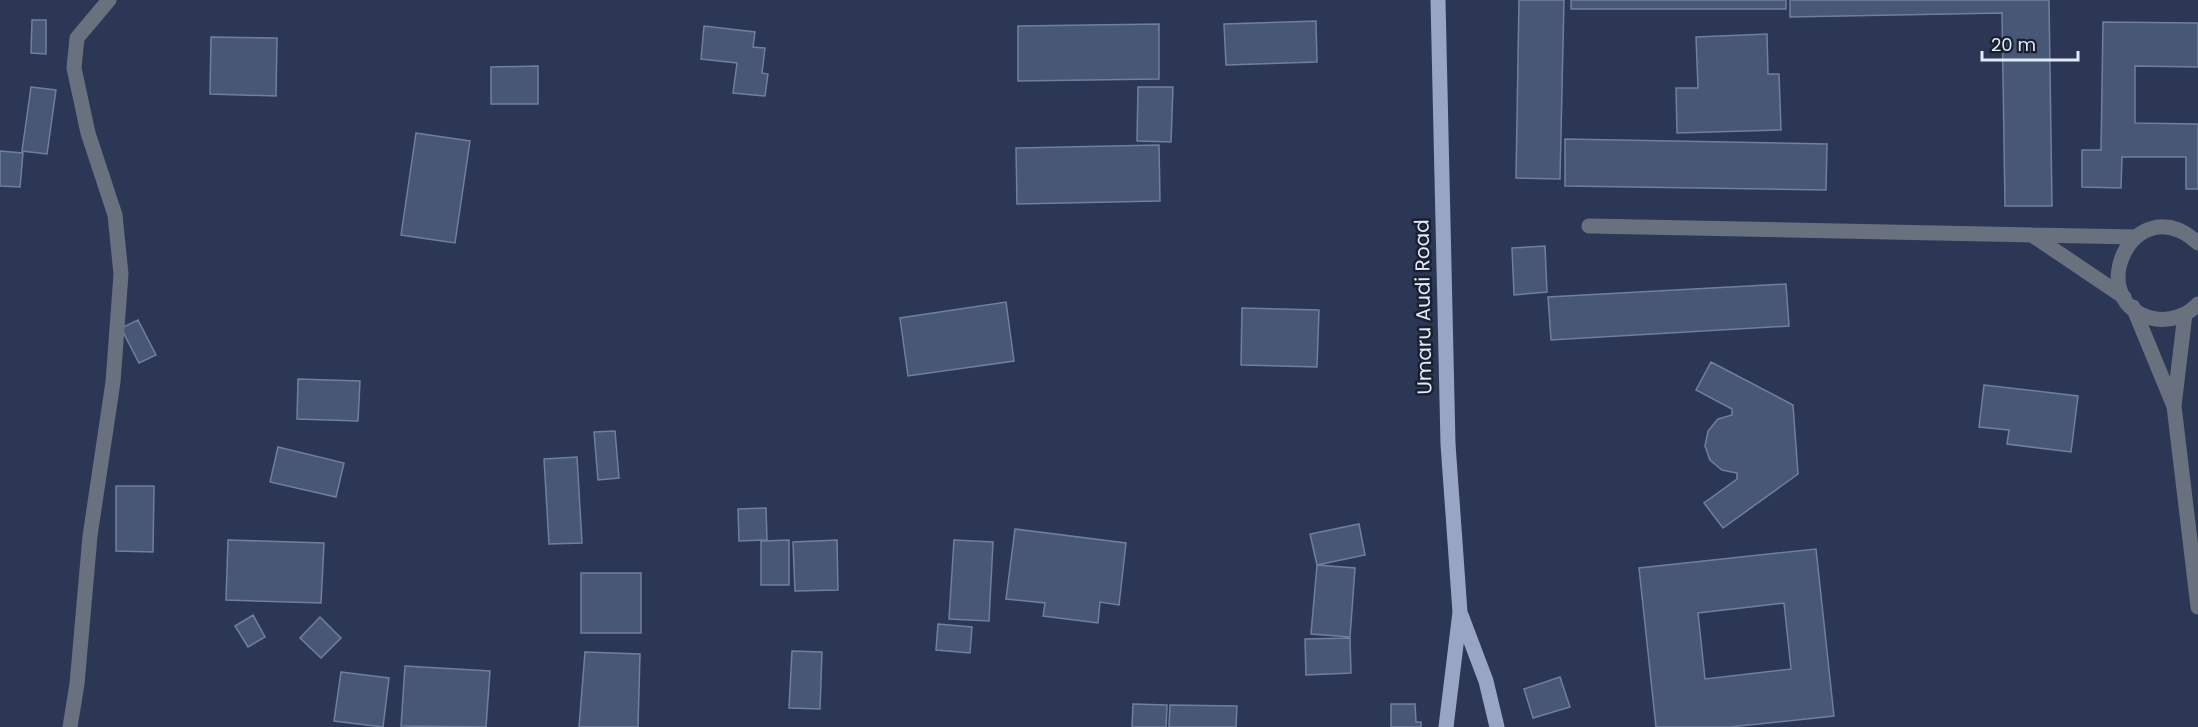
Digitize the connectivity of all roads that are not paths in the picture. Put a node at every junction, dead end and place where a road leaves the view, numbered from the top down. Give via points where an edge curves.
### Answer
1 (109, 0) edge
2 (1438, 0) edge
3 (1589, 226) dead end
4 (2032, 235) junction
5 (2136, 237) junction
6 (2194, 237) edge
7 (2128, 302) junction
8 (2194, 307) edge
9 (2174, 406) junction
10 (2198, 607) edge
11 (1460, 612) junction
12 (70, 727) edge
13 (1446, 727) edge
14 (1497, 727) edge

1 - 12 lane via 77,38 74,68 88,133 115,215 121,274 113,382 90,536
2 - 11 main road, Umaru Audi Road via 1448,444
3 - 4 lane
4 - 5 lane
4 - 7 lane
5 - 6 lane via 2161,227
5 - 7 lane via 2120,258 2117,271
7 - 8 lane via 2157,319 2171,319
7 - 9 lane
8 - 9 lane
9 - 10 lane
11 - 13 main road
11 - 14 main road via 1486,681

